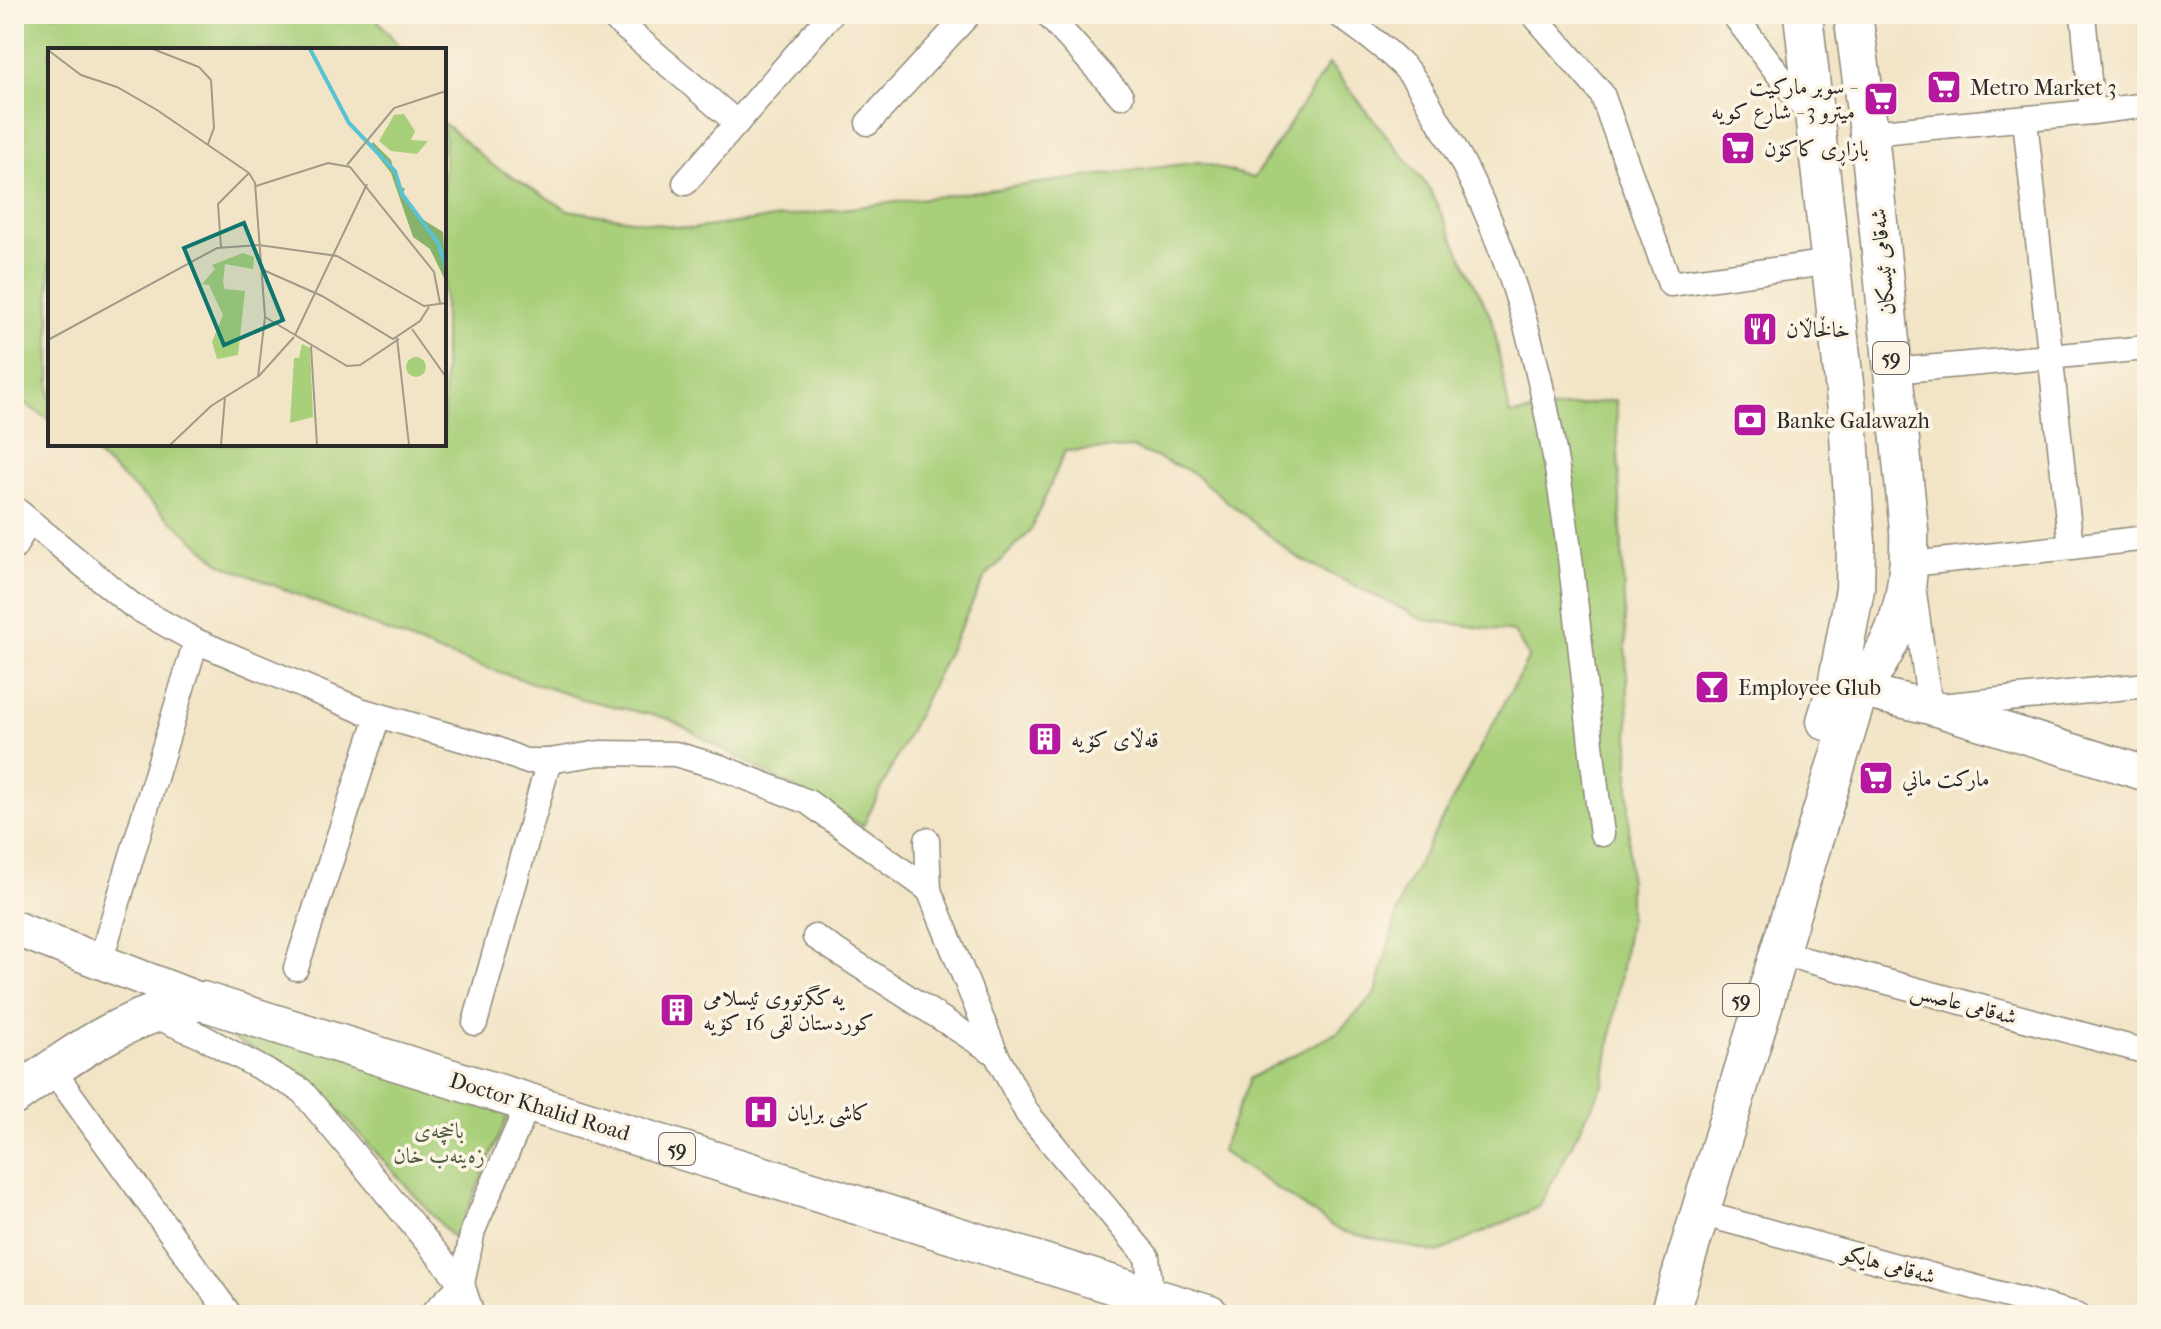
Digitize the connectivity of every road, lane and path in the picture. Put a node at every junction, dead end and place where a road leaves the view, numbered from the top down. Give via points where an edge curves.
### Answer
1 (609, 14) edge
2 (831, 14) edge
3 (969, 14) edge
4 (1047, 14) edge
5 (1338, 14) edge
6 (1533, 14) edge
7 (1733, 14) edge
8 (1803, 14) edge
9 (1853, 14) edge
10 (2083, 14) edge
11 (1121, 96) dead end
12 (2147, 105) edge
13 (2092, 112) junction
14 (2025, 120) junction
15 (737, 123) junction
16 (868, 123) dead end
17 (1816, 126) junction
18 (1869, 133) junction
19 (685, 183) dead end
20 (1832, 262) junction
21 (2147, 348) edge
22 (2049, 357) junction
23 (1892, 371) junction
24 (22, 514) edge
25 (2147, 538) edge
26 (2071, 547) junction
27 (14, 548) edge
28 (1910, 564) junction
29 (1855, 569) junction
30 (196, 641) junction
31 (2147, 685) edge
32 (1848, 688) junction
33 (1930, 707) junction
34 (378, 716) junction
35 (549, 761) junction
36 (2147, 774) edge
37 (1602, 834) dead end
38 (927, 840) dead end
39 (929, 890) junction
40 (14, 928) edge
41 (815, 937) dead end
42 (1780, 953) junction
43 (101, 959) junction
44 (296, 968) dead end
45 (202, 1001) junction
46 (148, 1013) junction
47 (475, 1023) dead end
48 (2147, 1052) edge
49 (996, 1054) junction
50 (52, 1069) junction
51 (14, 1096) edge
52 (529, 1102) junction
53 (1700, 1213) junction
54 (462, 1284) junction
55 (1146, 1310) edge
56 (230, 1315) edge
57 (431, 1315) edge
58 (472, 1315) edge
59 (1210, 1315) edge
60 (1644, 1315) edge
61 (1669, 1315) edge
62 (2078, 1315) edge

1 - 15 street
2 - 15 street
3 - 16 street
4 - 11 street
5 - 37 street via 1406,68 1423,95 1472,177 1524,320 1570,556
6 - 20 street via 1602,94 1670,284
7 - 17 street
8 - 17 main road, 59
9 - 18 main road, شەقامی ئیسکان / 59
10 - 13 street
12 - 13 street
13 - 14 street
14 - 18 street
14 - 22 street
15 - 19 street
17 - 20 main road, 59
18 - 23 main road, شەقامی ئیسکان / 59
20 - 29 main road, 59 via 1848,419
21 - 22 street
22 - 23 street
22 - 26 street
23 - 28 main road, شەقامی ئیسکان / 59
24 - 27 street
24 - 30 street via 133,606
25 - 26 street
26 - 28 street
28 - 29 main road
28 - 32 main road, شەقامی ئیسکان / 59 via 1884,659
28 - 33 street
29 - 32 main road, 59
30 - 34 street
30 - 43 street
31 - 33 street
32 - 33 street
32 - 42 main road, 59
32 - 60 main road, 59
33 - 36 street
34 - 35 street via 525,761
34 - 44 street
35 - 39 street via 600,753 675,754 720,767 808,802
35 - 47 street
38 - 39 street
39 - 49 street
40 - 43 street
41 - 49 street
42 - 48 street, شه‌قامی عاصس
42 - 53 main road, 59
43 - 45 street
45 - 46 main road, 59
45 - 52 main road, Doctor Khalid Road / 59
46 - 50 main road, 59 via 121,1024
46 - 54 street via 301,1090
49 - 55 street via 1027,1113 1147,1257
50 - 51 main road, 59
50 - 56 street
52 - 54 street via 473,1230
52 - 55 main road, Doctor Khalid Road / 59
53 - 61 main road, 59
53 - 62 street, شه‌قامی هایكو
54 - 57 street
54 - 58 street
55 - 59 main road, 59

